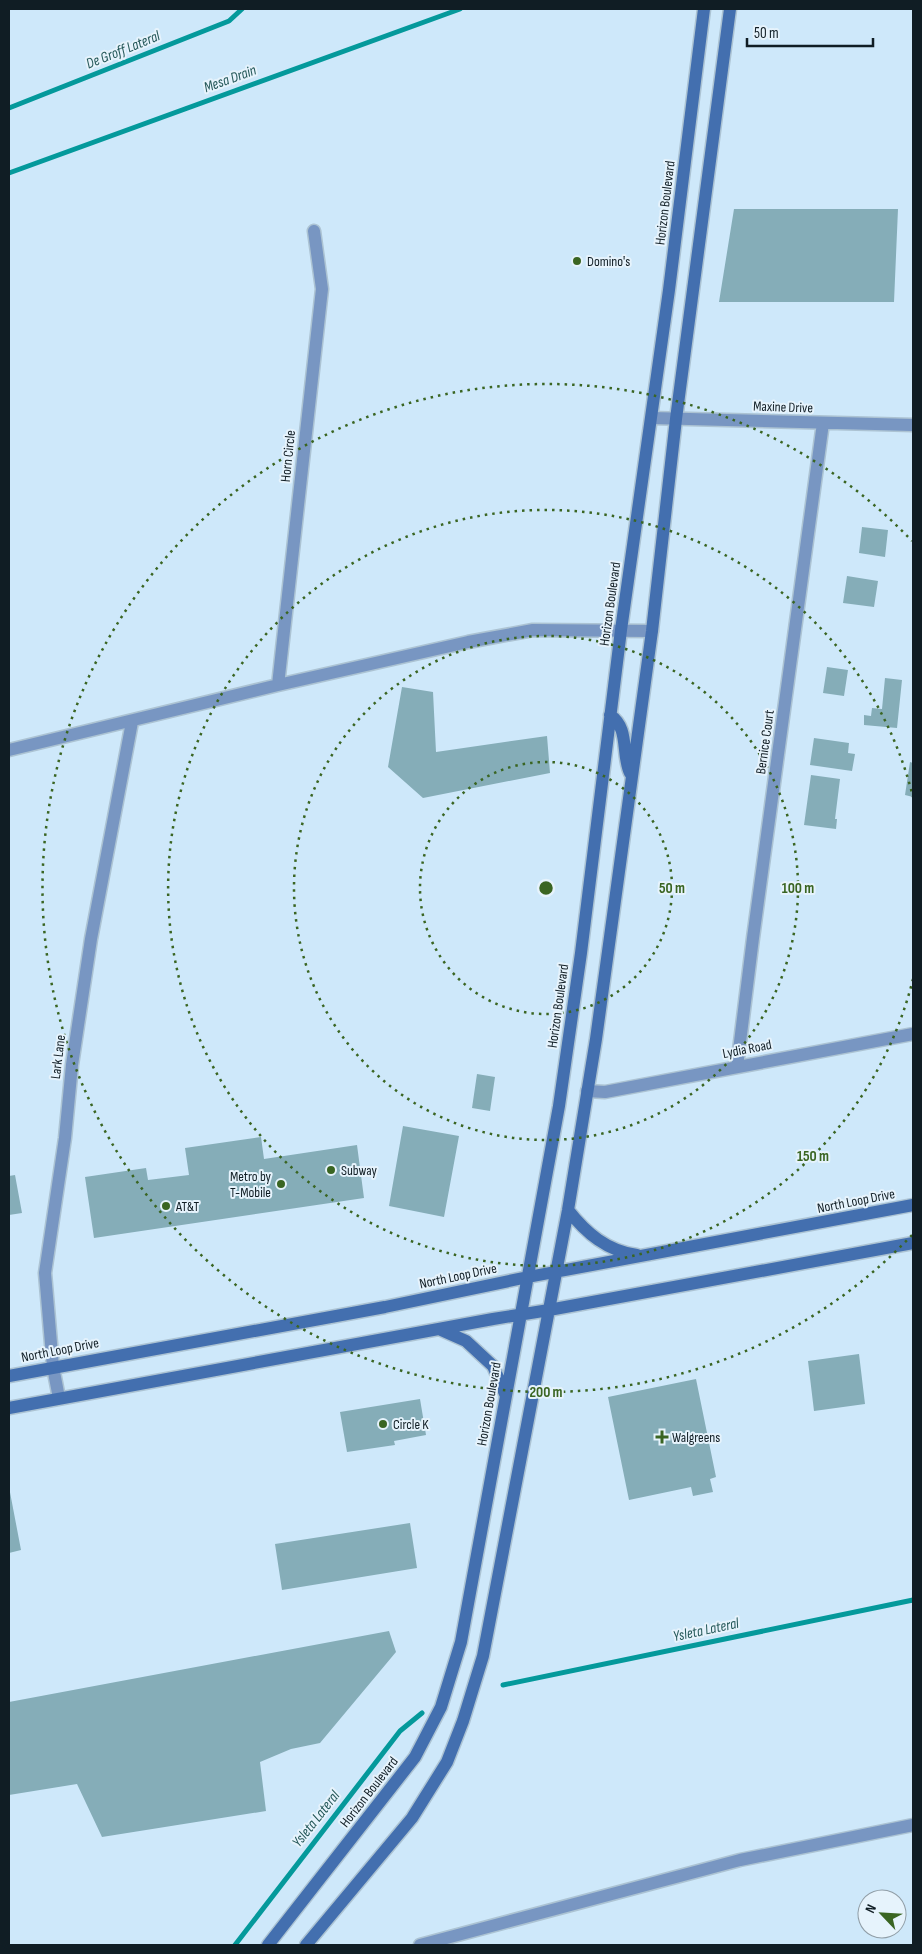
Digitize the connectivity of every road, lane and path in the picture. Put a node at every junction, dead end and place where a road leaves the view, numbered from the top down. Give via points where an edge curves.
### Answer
1 (704, 9) edge
2 (730, 9) edge
3 (314, 231) dead end
4 (652, 418) junction
5 (676, 419) junction
6 (824, 423) junction
7 (913, 425) edge
8 (621, 630) junction
9 (652, 631) junction
10 (278, 685) junction
11 (610, 715) junction
12 (132, 722) junction
13 (9, 750) edge
14 (632, 778) junction
15 (913, 1034) edge
16 (737, 1066) junction
17 (587, 1091) junction
18 (913, 1205) edge
19 (568, 1210) junction
20 (913, 1244) edge
21 (642, 1256) junction
22 (556, 1271) junction
23 (528, 1276) junction
24 (549, 1310) junction
25 (521, 1314) junction
26 (439, 1328) junction
27 (53, 1367) junction
28 (9, 1376) edge
29 (506, 1396) junction
30 (59, 1398) junction
31 (9, 1408) edge
32 (913, 1825) edge
33 (268, 1945) edge
34 (306, 1945) edge
35 (420, 1945) edge

1 - 4 main road, Horizon Boulevard
2 - 5 main road
3 - 10 street, Horn Circle via 322,289
4 - 5 street, Maxine Drive
4 - 8 main road, Horizon Boulevard
5 - 6 street, Maxine Drive
5 - 9 main road
6 - 7 street, Maxine Drive
6 - 16 street, Bernice Court
8 - 9 street
8 - 10 street via 533,630
8 - 11 main road, Horizon Boulevard
9 - 14 main road
10 - 12 street
11 - 14 main road via 622,726 627,767
11 - 23 main road, Horizon Boulevard via 559,1106
12 - 13 street
12 - 27 street, Lark Lane via 91,939 45,1273
14 - 17 main road
15 - 16 street, Lydia Road
16 - 17 street, Lydia Road via 605,1092
17 - 19 main road
18 - 21 main road, North Loop Drive
19 - 21 main road via 593,1237 612,1248
19 - 22 main road
20 - 24 main road
21 - 22 main road, North Loop Drive
22 - 23 main road, North Loop Drive
22 - 24 main road
23 - 25 main road, Horizon Boulevard
23 - 27 main road, North Loop Drive via 385,1307
24 - 25 main road
24 - 34 main road via 483,1656 463,1721 447,1762 412,1818
25 - 26 main road
25 - 29 main road, Horizon Boulevard
26 - 29 main road via 466,1341 493,1366
26 - 30 main road
27 - 28 main road, North Loop Drive
27 - 30 street, Lark Lane
29 - 33 main road, Horizon Boulevard via 461,1642 441,1707 415,1757
30 - 31 main road
32 - 35 street via 740,1860

